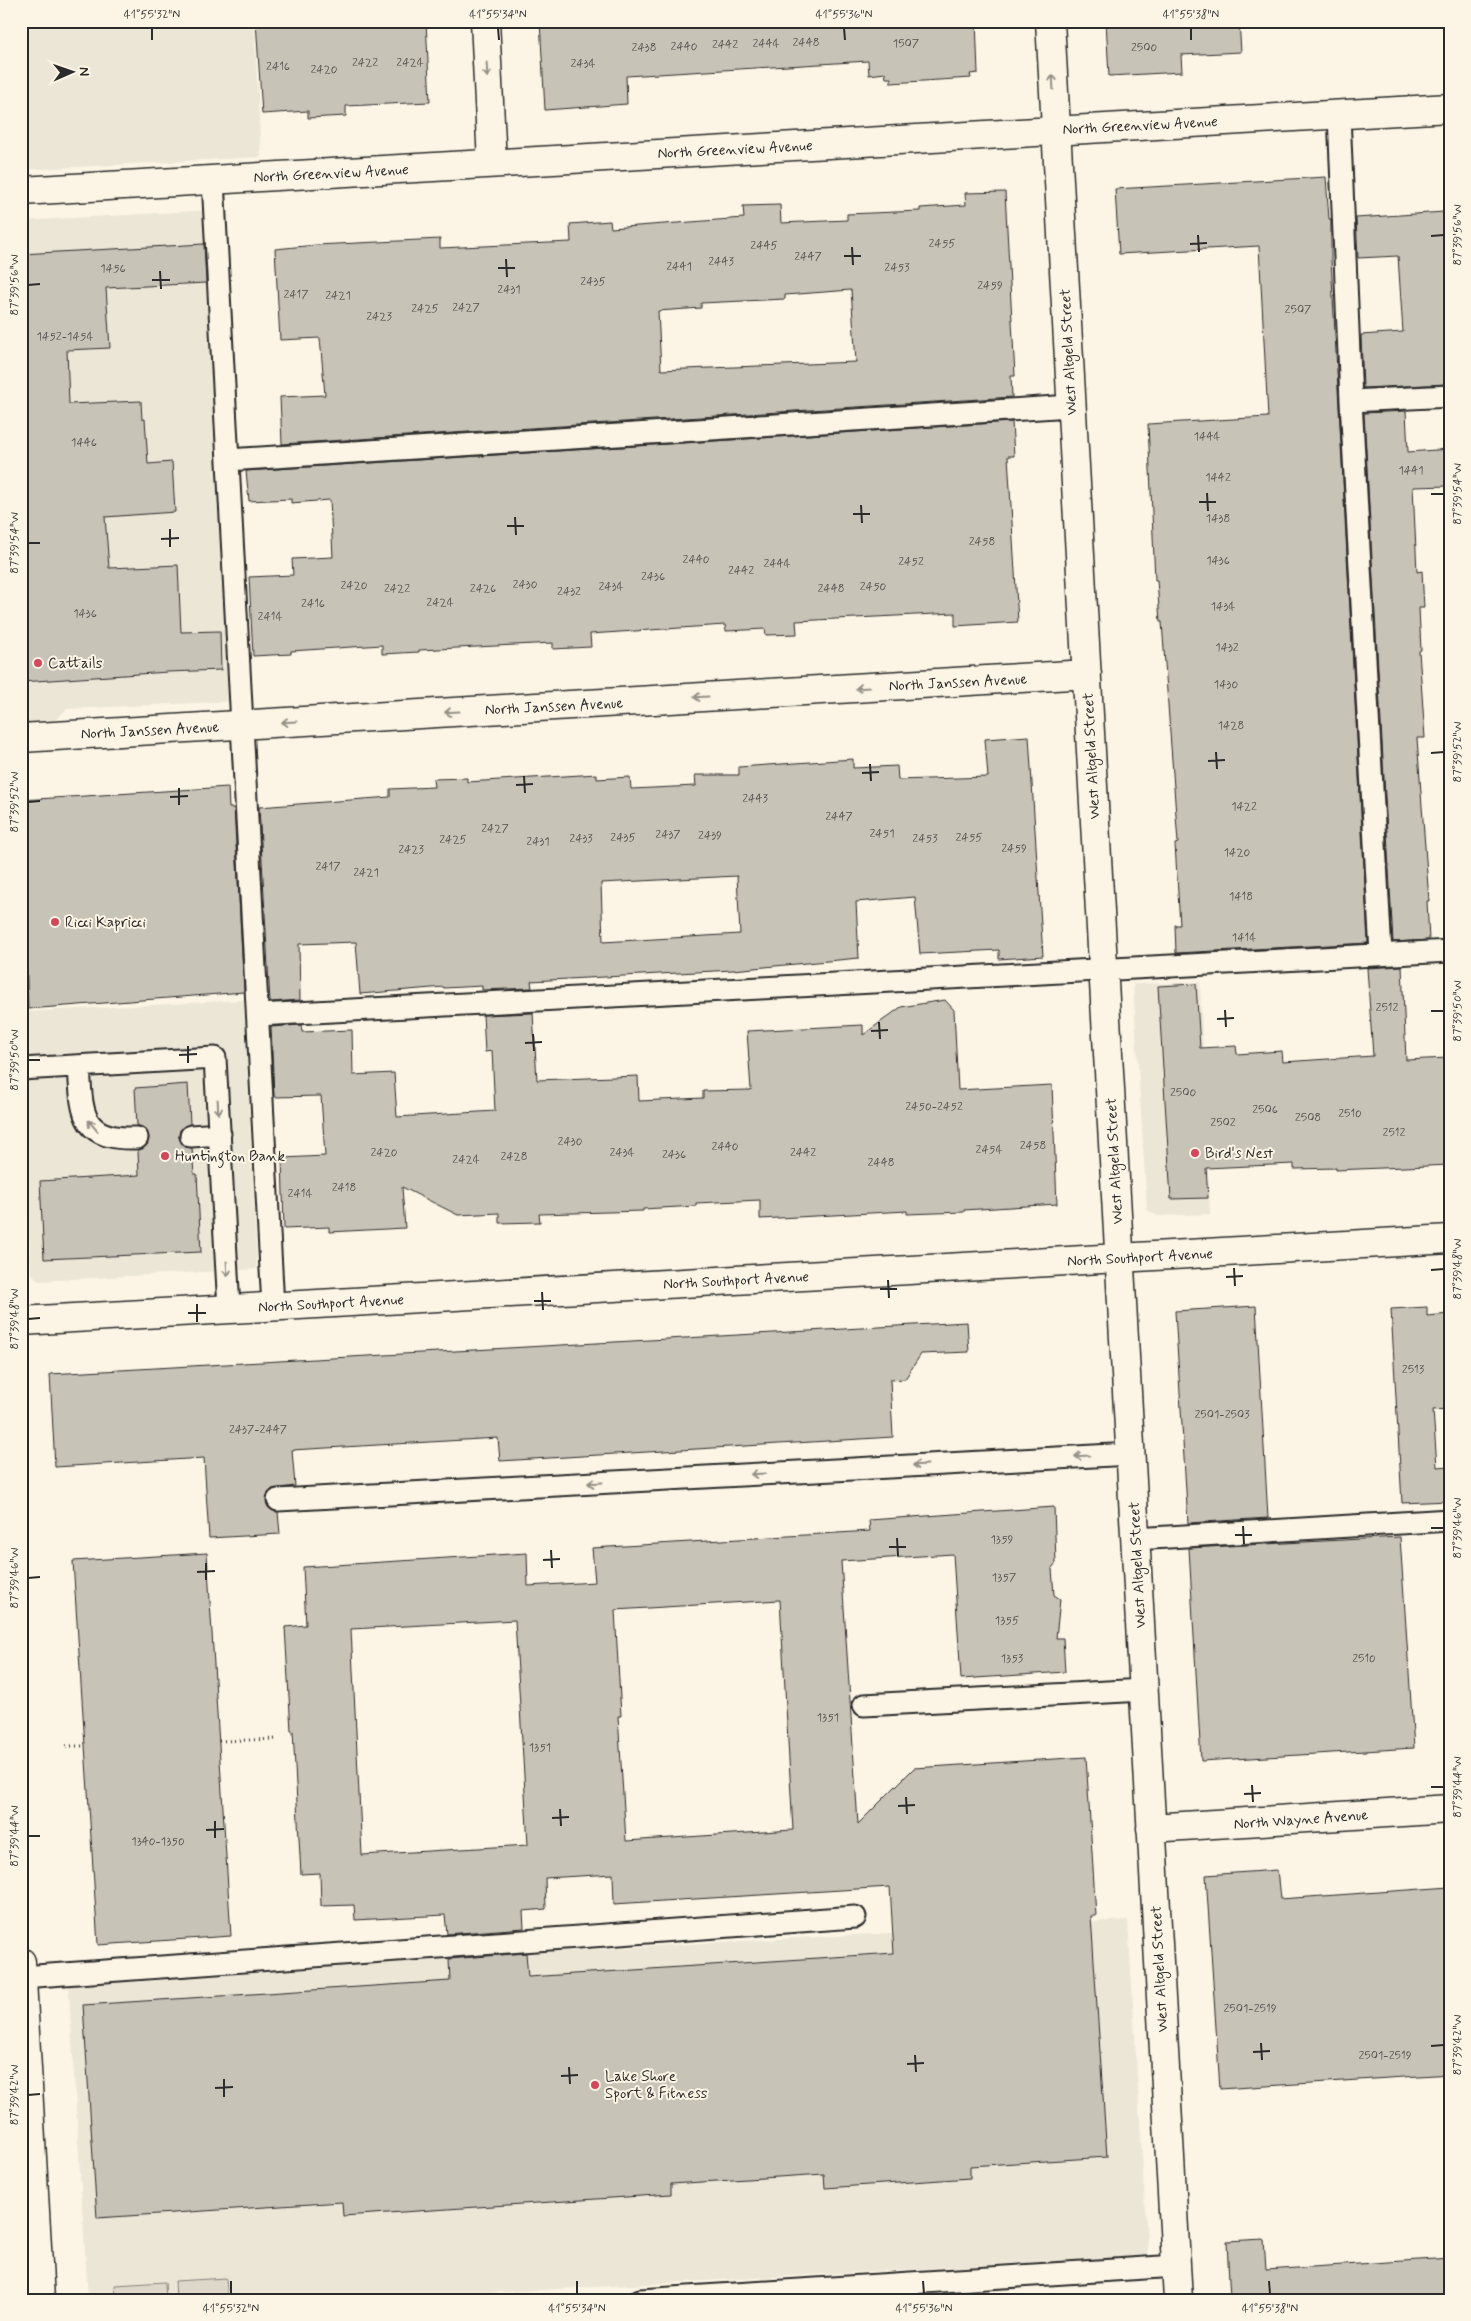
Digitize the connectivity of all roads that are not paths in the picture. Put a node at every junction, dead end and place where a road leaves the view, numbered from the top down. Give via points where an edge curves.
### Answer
1 (484, 21) edge
2 (1050, 21) edge
3 (1450, 108) edge
4 (1340, 114) junction
5 (1056, 130) junction
6 (492, 163) junction
7 (213, 180) junction
8 (21, 191) edge
9 (1450, 396) edge
10 (1351, 401) junction
11 (1071, 406) junction
12 (228, 460) junction
13 (1087, 674) junction
14 (242, 725) junction
15 (21, 738) edge
16 (1450, 951) edge
17 (1381, 954) junction
18 (1103, 969) junction
19 (258, 1014) junction
20 (79, 1066) junction
21 (21, 1069) edge
22 (220, 1134) junction
23 (191, 1136) dead end
24 (137, 1138) dead end
25 (1450, 1238) edge
26 (1120, 1258) junction
27 (273, 1307) junction
28 (229, 1309) junction
29 (21, 1321) edge
30 (1131, 1454) junction
31 (278, 1500) dead end
32 (1450, 1520) edge
33 (1135, 1539) junction
34 (1144, 1690) junction
35 (864, 1705) dead end
36 (1450, 1809) edge
37 (1151, 1828) junction
38 (855, 1917) dead end
39 (22, 1969) edge
40 (25, 2113) edge
41 (29, 2252) edge
42 (1176, 2266) junction
43 (40, 2300) edge
44 (640, 2300) edge
45 (1178, 2300) edge

1 -> 6 street
5 -> 2 street, West Altgeld Street
3 - 4 street, North Greenview Avenue
4 - 5 street, North Greenview Avenue
4 - 10 lane
5 - 6 street, North Greenview Avenue
5 - 11 street, West Altgeld Street
6 - 7 street, North Greenview Avenue
7 - 8 street, North Greenview Avenue
7 - 12 lane
9 - 10 lane
10 - 17 lane
11 - 12 lane
11 - 13 street, West Altgeld Street
12 - 14 lane
13 -> 14 street, North Janssen Avenue
13 - 18 street, West Altgeld Street
14 - 15 street, North Janssen Avenue
14 - 19 lane
16 - 17 lane
17 - 18 lane
18 - 19 lane
18 - 26 street, West Altgeld Street
19 - 27 lane
20 - 21 lane
20 -> 22 lane via 215,1058
24 -> 20 lane via 97,1132 82,1112
22 - 23 lane
22 -> 28 lane
25 - 26 street, North Southport Avenue
26 - 27 street, North Southport Avenue
26 - 30 street, West Altgeld Street
27 - 28 street, North Southport Avenue
28 - 29 street, North Southport Avenue
30 -> 31 lane
30 - 33 street, West Altgeld Street
32 - 33 lane
33 - 34 street, West Altgeld Street
34 - 35 lane
34 - 37 street, West Altgeld Street
36 - 37 street, North Wayne Avenue
37 - 42 street, West Altgeld Street
38 - 39 lane
39 - 40 street
40 - 41 street
41 - 43 street
42 - 44 lane
42 - 45 street, West Altgeld Street

